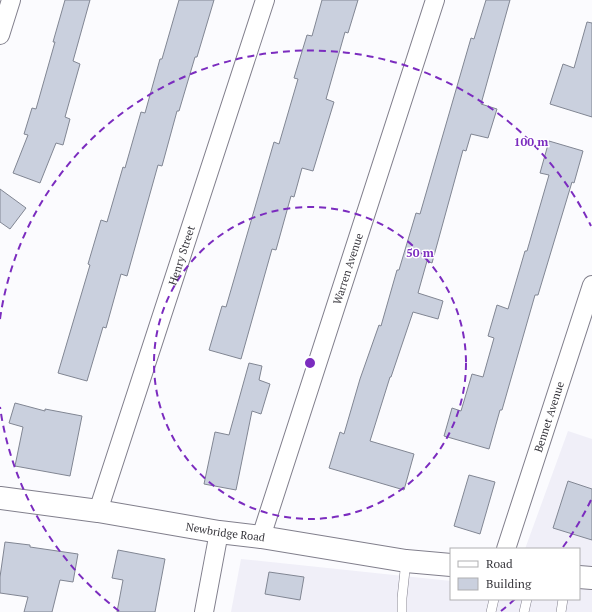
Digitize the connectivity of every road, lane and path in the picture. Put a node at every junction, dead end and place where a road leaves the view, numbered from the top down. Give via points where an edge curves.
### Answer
1 (11, 0) edge
2 (265, 0) edge
3 (435, 0) edge
4 (0, 35) edge
5 (592, 285) edge
6 (0, 498) edge
7 (98, 511) junction
8 (219, 532) junction
9 (261, 538) junction
10 (506, 548) edge
11 (406, 561) junction
12 (450, 565) edge
13 (580, 577) edge
14 (592, 578) edge
15 (494, 600) edge
16 (527, 600) edge
17 (563, 600) edge
18 (204, 612) edge
19 (402, 612) edge
20 (491, 612) edge
21 (524, 612) edge
22 (561, 612) edge

1 - 4 street
2 - 7 street, Henry Street
3 - 9 street, Warren Avenue
5 - 10 street, Bennet Avenue
6 - 7 main road, Newbridge Road
7 - 8 main road, Newbridge Road
8 - 9 main road, Newbridge Road
8 - 18 street
9 - 11 main road, Newbridge Road
11 - 12 main road, Newbridge Road
11 - 19 lane
13 - 14 main road
15 - 20 lane
16 - 21 lane
17 - 22 lane

